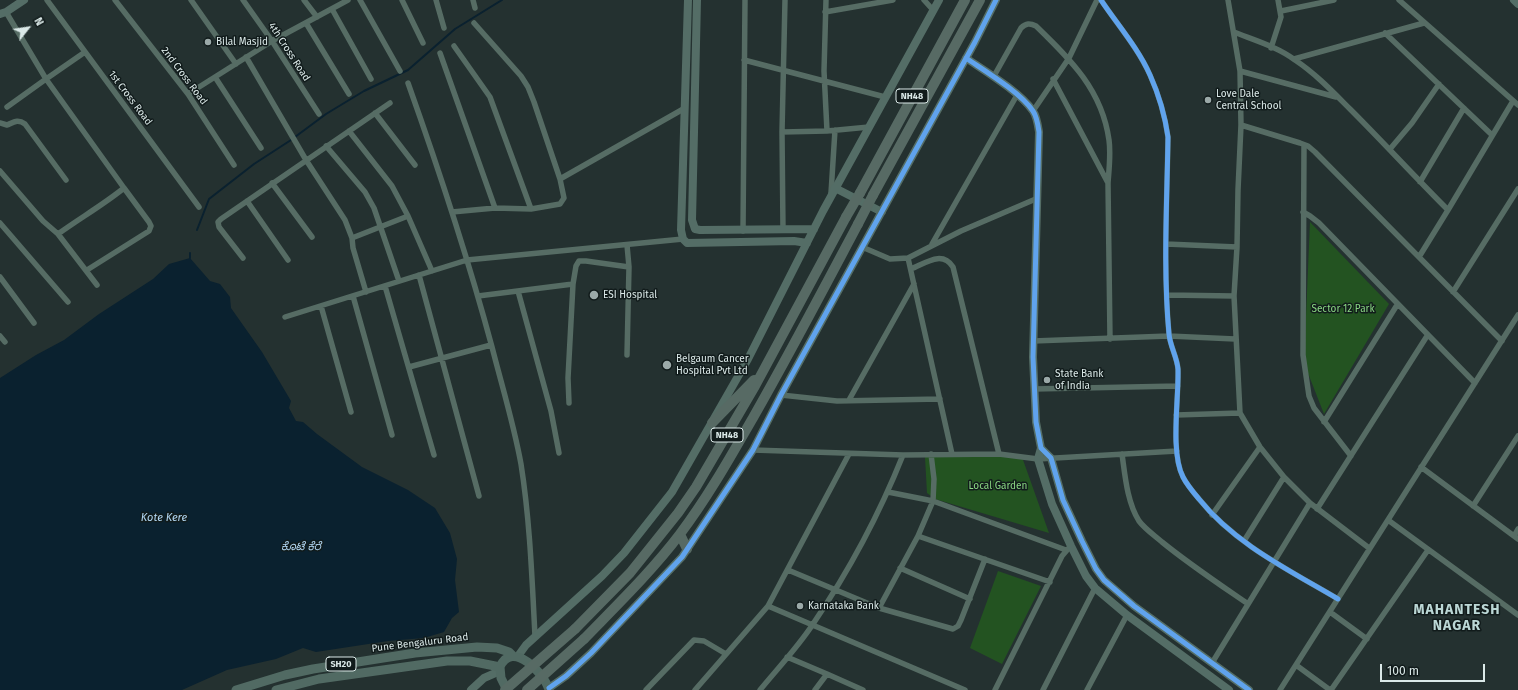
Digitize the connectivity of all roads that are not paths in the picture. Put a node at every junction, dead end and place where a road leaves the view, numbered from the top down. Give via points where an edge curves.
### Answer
1 (24, 0) edge
2 (47, 0) edge
3 (115, 0) edge
4 (191, 0) edge
5 (243, 0) edge
6 (304, 0) edge
7 (348, 0) edge
8 (360, 0) edge
9 (402, 0) edge
10 (436, 0) edge
11 (473, 0) edge
12 (688, 0) edge
13 (697, 0) edge
14 (746, 0) edge
15 (785, 0) edge
16 (826, 0) edge
17 (893, 0) edge
18 (924, 0) edge
19 (939, 0) edge
20 (965, 0) edge
21 (980, 0) edge
22 (996, 0) edge
23 (1097, 0) edge
24 (1101, 0) edge
25 (1228, 0) edge
26 (1278, 0) edge
27 (1334, 0) edge
28 (1399, 0) edge
29 (1514, 0) edge
30 (887, 1) edge
31 (1518, 4) edge
32 (475, 8) dead end
33 (332, 9) junction
34 (933, 10) junction
35 (1281, 11) junction
36 (825, 12) junction
37 (3, 13) edge
38 (317, 17) junction
39 (306, 23) junction
40 (474, 23) dead end
41 (1424, 23) junction
42 (444, 28) dead end
43 (1234, 32) junction
44 (1385, 33) junction
45 (272, 41) junction
46 (423, 43) dead end
47 (454, 46) dead end
48 (1271, 48) junction
49 (85, 52) junction
50 (440, 53) dead end
51 (246, 57) junction
52 (966, 58) junction
53 (1069, 58) junction
54 (1294, 59) junction
55 (744, 60) junction
56 (236, 64) junction
57 (782, 69) junction
58 (400, 70) dead end
59 (1240, 71) junction
60 (994, 76) junction
61 (215, 77) junction
62 (46, 79) junction
63 (371, 79) dead end
64 (1054, 79) junction
65 (824, 81) junction
66 (408, 83) dead end
67 (1439, 84) junction
68 (188, 94) junction
69 (349, 94) dead end
70 (1017, 96) junction
71 (1338, 97) junction
72 (885, 98) junction
73 (1513, 101) junction
74 (390, 102) dead end
75 (1518, 105) edge
76 (7, 107) dead end
77 (686, 108) junction
78 (1464, 108) junction
79 (1033, 111) junction
80 (375, 113) junction
81 (319, 114) dead end
82 (0, 123) edge
83 (1241, 125) junction
84 (869, 127) junction
85 (835, 130) junction
86 (349, 131) junction
87 (827, 131) junction
88 (782, 132) junction
89 (1492, 135) junction
90 (1304, 145) junction
91 (326, 146) junction
92 (262, 148) dead end
93 (1390, 149) junction
94 (306, 160) junction
95 (234, 164) dead end
96 (415, 165) dead end
97 (0, 171) edge
98 (560, 179) junction
99 (66, 180) dead end
100 (1420, 182) junction
101 (272, 183) junction
102 (1108, 183) junction
103 (124, 188) junction
104 (835, 188) junction
105 (1518, 189) edge
106 (831, 196) junction
107 (1038, 198) junction
108 (247, 201) junction
109 (200, 207) dead end
110 (495, 208) junction
111 (531, 208) junction
112 (1448, 210) junction
113 (452, 212) junction
114 (882, 212) junction
115 (1303, 212) junction
116 (408, 216) junction
117 (0, 223) edge
118 (379, 227) junction
119 (814, 229) junction
120 (743, 230) junction
121 (783, 230) junction
122 (58, 234) junction
123 (312, 237) dead end
124 (352, 238) junction
125 (683, 239) junction
126 (807, 243) junction
127 (932, 244) junction
128 (1166, 244) junction
129 (627, 245) junction
130 (862, 247) junction
131 (1237, 247) junction
132 (1419, 257) junction
133 (243, 258) dead end
134 (908, 258) junction
135 (288, 260) dead end
136 (467, 260) junction
137 (629, 267) junction
138 (911, 269) junction
139 (87, 270) junction
140 (432, 271) junction
141 (419, 275) junction
142 (0, 277) edge
143 (399, 282) junction
144 (573, 284) junction
145 (914, 284) junction
146 (97, 285) dead end
147 (385, 286) junction
148 (518, 291) junction
149 (366, 292) junction
150 (1453, 292) junction
151 (1167, 295) junction
152 (353, 296) junction
153 (478, 296) junction
154 (1234, 296) junction
155 (68, 302) dead end
156 (1397, 305) junction
157 (321, 306) junction
158 (1518, 315) edge
159 (285, 317) dead end
160 (34, 323) dead end
161 (0, 336) edge
162 (1169, 336) junction
163 (1427, 336) junction
164 (1110, 339) junction
165 (1235, 339) junction
166 (1034, 341) junction
167 (1502, 341) junction
168 (5, 342) dead end
169 (491, 345) junction
170 (627, 355) dead end
171 (442, 359) junction
172 (409, 367) junction
173 (763, 371) junction
174 (1475, 383) junction
175 (1178, 386) junction
176 (1034, 389) junction
177 (781, 395) junction
178 (940, 398) junction
179 (849, 400) junction
180 (569, 403) dead end
181 (351, 412) dead end
182 (1240, 413) junction
183 (1176, 415) junction
184 (1324, 422) junction
185 (712, 423) junction
186 (392, 435) dead end
187 (1518, 436) edge
188 (1260, 447) junction
189 (1041, 448) junction
190 (753, 450) junction
191 (1177, 451) junction
192 (559, 453) dead end
193 (848, 454) junction
194 (931, 454) junction
195 (952, 454) junction
196 (998, 454) junction
197 (1122, 454) junction
198 (434, 455) dead end
199 (903, 455) junction
200 (1351, 456) junction
201 (1051, 458) junction
202 (1038, 459) junction
203 (1422, 467) junction
204 (1284, 476) junction
205 (888, 492) junction
206 (478, 496) dead end
207 (933, 502) junction
208 (1310, 503) junction
209 (1473, 506) junction
210 (1317, 509) junction
211 (1212, 515) junction
212 (1388, 520) junction
213 (1518, 529) edge
214 (680, 534) junction
215 (918, 536) junction
216 (1516, 538) edge
217 (1244, 541) junction
218 (1069, 548) junction
219 (1369, 548) junction
220 (687, 549) junction
221 (1428, 550) junction
222 (985, 559) junction
223 (1275, 562) junction
224 (900, 568) junction
225 (788, 570) junction
226 (1050, 582) junction
227 (1095, 588) junction
228 (835, 589) junction
229 (970, 598) junction
230 (1338, 599) junction
231 (1248, 604) junction
232 (768, 606) junction
233 (879, 608) junction
234 (1330, 612) junction
235 (1127, 615) junction
236 (1518, 615) edge
237 (813, 625) junction
238 (536, 636) junction
239 (1367, 639) junction
240 (726, 654) junction
241 (516, 656) junction
242 (787, 657) junction
243 (1212, 663) junction
244 (1296, 665) junction
245 (500, 669) junction
246 (827, 674) junction
247 (549, 689) edge
248 (860, 689) edge
249 (236, 690) edge
250 (276, 690) edge
251 (471, 690) edge
252 (506, 690) edge
253 (527, 690) edge
254 (646, 690) edge
255 (695, 690) edge
256 (760, 690) edge
257 (815, 690) edge
258 (965, 690) edge
259 (995, 690) edge
260 (1042, 690) edge
261 (1087, 690) edge
262 (1228, 690) edge
263 (1249, 690) edge
264 (1280, 690) edge
265 (1331, 690) edge

1 - 37 street
2 - 49 street, 1st Cross Road
3 - 68 street, 2nd Cross Road
4 - 56 street
5 - 45 street, 4th Cross Road
6 - 38 street
7 - 33 street
8 - 58 street
9 - 46 street
10 - 42 street
11 - 32 street
12 - 77 street
13 - 120 street via 692,220 696,229 700,230
14 - 55 street
15 - 57 street
16 - 36 street
17 - 30 street
18 - 34 street
19 - 34 street
20 - 173 highway, NH48, bridge
21 - 214 highway, NH48, bridge via 775,380 731,457
22 - 52 street
23 - 53 street
24 - 128 street via 1142,60 1160,99 1168,137
25 - 43 street
26 - 35 street
27 - 35 street
28 - 41 street
29 - 31 street
30 - 36 street
33 - 38 street
33 - 63 street
34 - 72 street
35 - 48 street
36 - 65 street
37 - 62 street
38 - 39 street
39 - 45 street
39 - 69 street
40 - 98 street via 521,76 528,88
41 - 44 street
41 - 73 street
43 - 48 street
43 - 59 street
44 - 54 street
44 - 67 street
45 - 51 street
45 - 81 street, 4th Cross Road
47 - 111 street via 492,102
48 - 54 street
49 - 62 street
49 - 109 street, 1st Cross Road
50 - 110 street
51 - 56 street
51 - 94 street
52 - 60 street
52 - 114 street
53 - 60 street via 1036,26 1026,24 1021,28
53 - 64 street
53 - 102 street via 1084,78 1105,120 1110,141
54 - 71 street
55 - 57 street
55 - 120 street
56 - 61 street
57 - 65 street
57 - 88 street
59 - 71 street
59 - 83 street
60 - 70 street
61 - 68 street
61 - 92 street
62 - 76 street
62 - 103 street
64 - 79 street
64 - 102 street
65 - 72 street
65 - 87 street
66 - 113 street
67 - 78 street
67 - 93 street
68 - 95 street, 2nd Cross Road
70 - 79 street
70 - 127 street
71 - 93 street
72 - 84 street
73 - 75 street
73 - 89 street
74 - 80 street
77 - 98 street
77 - 125 street via 681,230
78 - 89 street
78 - 100 street
79 - 107 street via 1039,132
80 - 86 street
80 - 96 street
82 - 99 street via 7,125 17,120 22,121
83 - 90 street
83 - 131 street
84 - 85 street
84 - 104 street
85 - 87 street
85 - 106 street
86 - 91 street
86 - 116 street via 392,186
87 - 88 street
88 - 121 street
89 - 112 street
90 - 115 street
90 - 132 street via 1315,152
91 - 94 street
91 - 118 street via 365,192 374,208
93 - 100 street
94 - 101 street
94 - 124 street via 345,220
97 - 122 street via 43,221
98 - 111 street via 564,198 560,204
100 - 112 street
101 - 108 street
101 - 123 street
102 - 164 street
103 - 122 street
103 - 139 street via 149,222 149,231
104 - 106 street
104 - 114 street
105 - 150 street
106 - 119 street
107 - 127 street
107 - 166 street
108 - 133 street via 218,222 219,227
108 - 135 street
110 - 111 street
110 - 113 street
112 - 132 street
113 - 136 street
114 - 130 street
115 - 156 street via 1319,223
115 - 184 street via 1303,355 1309,396
116 - 118 street
116 - 140 street
117 - 155 street
118 - 124 street
118 - 143 street
119 - 121 street
119 - 126 street
120 - 121 street
122 - 139 street
124 - 149 street
125 - 126 street via 687,243
125 - 129 street
126 - 185 street
127 - 134 street
128 - 131 street
128 - 151 street
129 - 136 street
129 - 137 street
130 - 134 street via 890,259
130 - 177 street
131 - 154 street
132 - 150 street
134 - 138 street
136 - 140 street
136 - 153 street
137 - 144 street via 580,261 576,266
137 - 170 street
138 - 145 street
138 - 196 street via 943,258 953,267
139 - 146 street
140 - 141 street
141 - 143 street
141 - 171 street
142 - 160 street
143 - 147 street
144 - 148 street
144 - 180 street
145 - 178 street
145 - 179 street
147 - 149 street
147 - 172 street
148 - 153 street
148 - 192 street via 551,410
149 - 152 street
150 - 167 street
151 - 154 street
151 - 162 street
152 - 157 street
152 - 186 street
153 - 169 street
154 - 165 street
156 - 163 street
156 - 184 street
157 - 159 street
157 - 181 street
158 - 167 street
161 - 168 street
162 - 164 street
162 - 165 street
162 - 175 street via 1176,358
163 - 174 street
163 - 200 street
164 - 166 street
165 - 182 street
166 - 176 street
167 - 174 street
169 - 171 street
169 - 238 street via 521,464
171 - 172 street
171 - 206 street
172 - 198 street
173 - 185 highway
173 - 252 highway, NH48, bridge via 696,488 630,573 575,629
174 - 203 street
175 - 176 street
175 - 183 street
176 - 189 street
177 - 179 street
177 - 190 street
178 - 179 street
178 - 195 street
182 - 183 street
182 - 188 street
183 - 191 street
184 - 200 street
185 - 238 street via 672,492 624,553
187 - 209 street
188 - 204 street
188 - 211 street
189 - 201 street
189 - 202 street
190 - 193 street
190 - 220 street
191 - 197 street
191 - 211 street via 1182,477
193 - 199 street
193 - 225 street
194 - 195 street
194 - 199 street
194 - 207 street
195 - 196 street
196 - 202 street
197 - 201 street
197 - 231 street via 1129,495 1134,511 1144,527 1179,556
199 - 205 street
200 - 210 street
201 - 202 street
201 - 243 street via 1063,500 1096,569 1104,580 1134,606
202 - 218 street
203 - 209 street
203 - 212 street
204 - 208 street
204 - 217 street
205 - 207 street
205 - 228 street via 860,548
207 - 215 street
207 - 218 street
208 - 210 street
208 - 223 street
209 - 216 street
210 - 219 street
211 - 217 street
212 - 219 street
212 - 221 street
213 - 216 street
214 - 220 highway
214 - 253 highway, NH48, bridge via 584,639
215 - 222 street
215 - 224 street
217 - 223 street
218 - 226 street
218 - 227 street
219 - 230 street
220 - 247 street via 591,653
221 - 236 street
221 - 239 street
222 - 226 street
222 - 229 street
223 - 230 street
223 - 231 street
224 - 229 street
224 - 233 street
225 - 228 street
225 - 232 street
226 - 259 street
227 - 235 street
227 - 260 street
228 - 233 street
228 - 237 street
229 - 233 street via 958,626 953,630
230 - 234 street
231 - 243 street
232 - 237 street
232 - 240 street
234 - 239 street
234 - 244 street
235 - 261 street
235 - 262 street
237 - 242 street
237 - 258 street
238 - 241 street
239 - 265 street
240 - 254 street via 704,641 694,640
240 - 255 street
241 - 245 main road via 505,660
241 - 247 main road, Pune Bengaluru Road via 535,669
241 - 249 main road, Pune Bengaluru Road / SH20 via 497,648 477,647 422,652 313,669
242 - 246 street
242 - 256 street
243 - 263 street
244 - 264 street
244 - 265 street
245 - 250 main road, SH20 via 470,661 447,661 319,679
245 - 251 street via 484,678
245 - 252 main road
246 - 248 street
246 - 257 street

